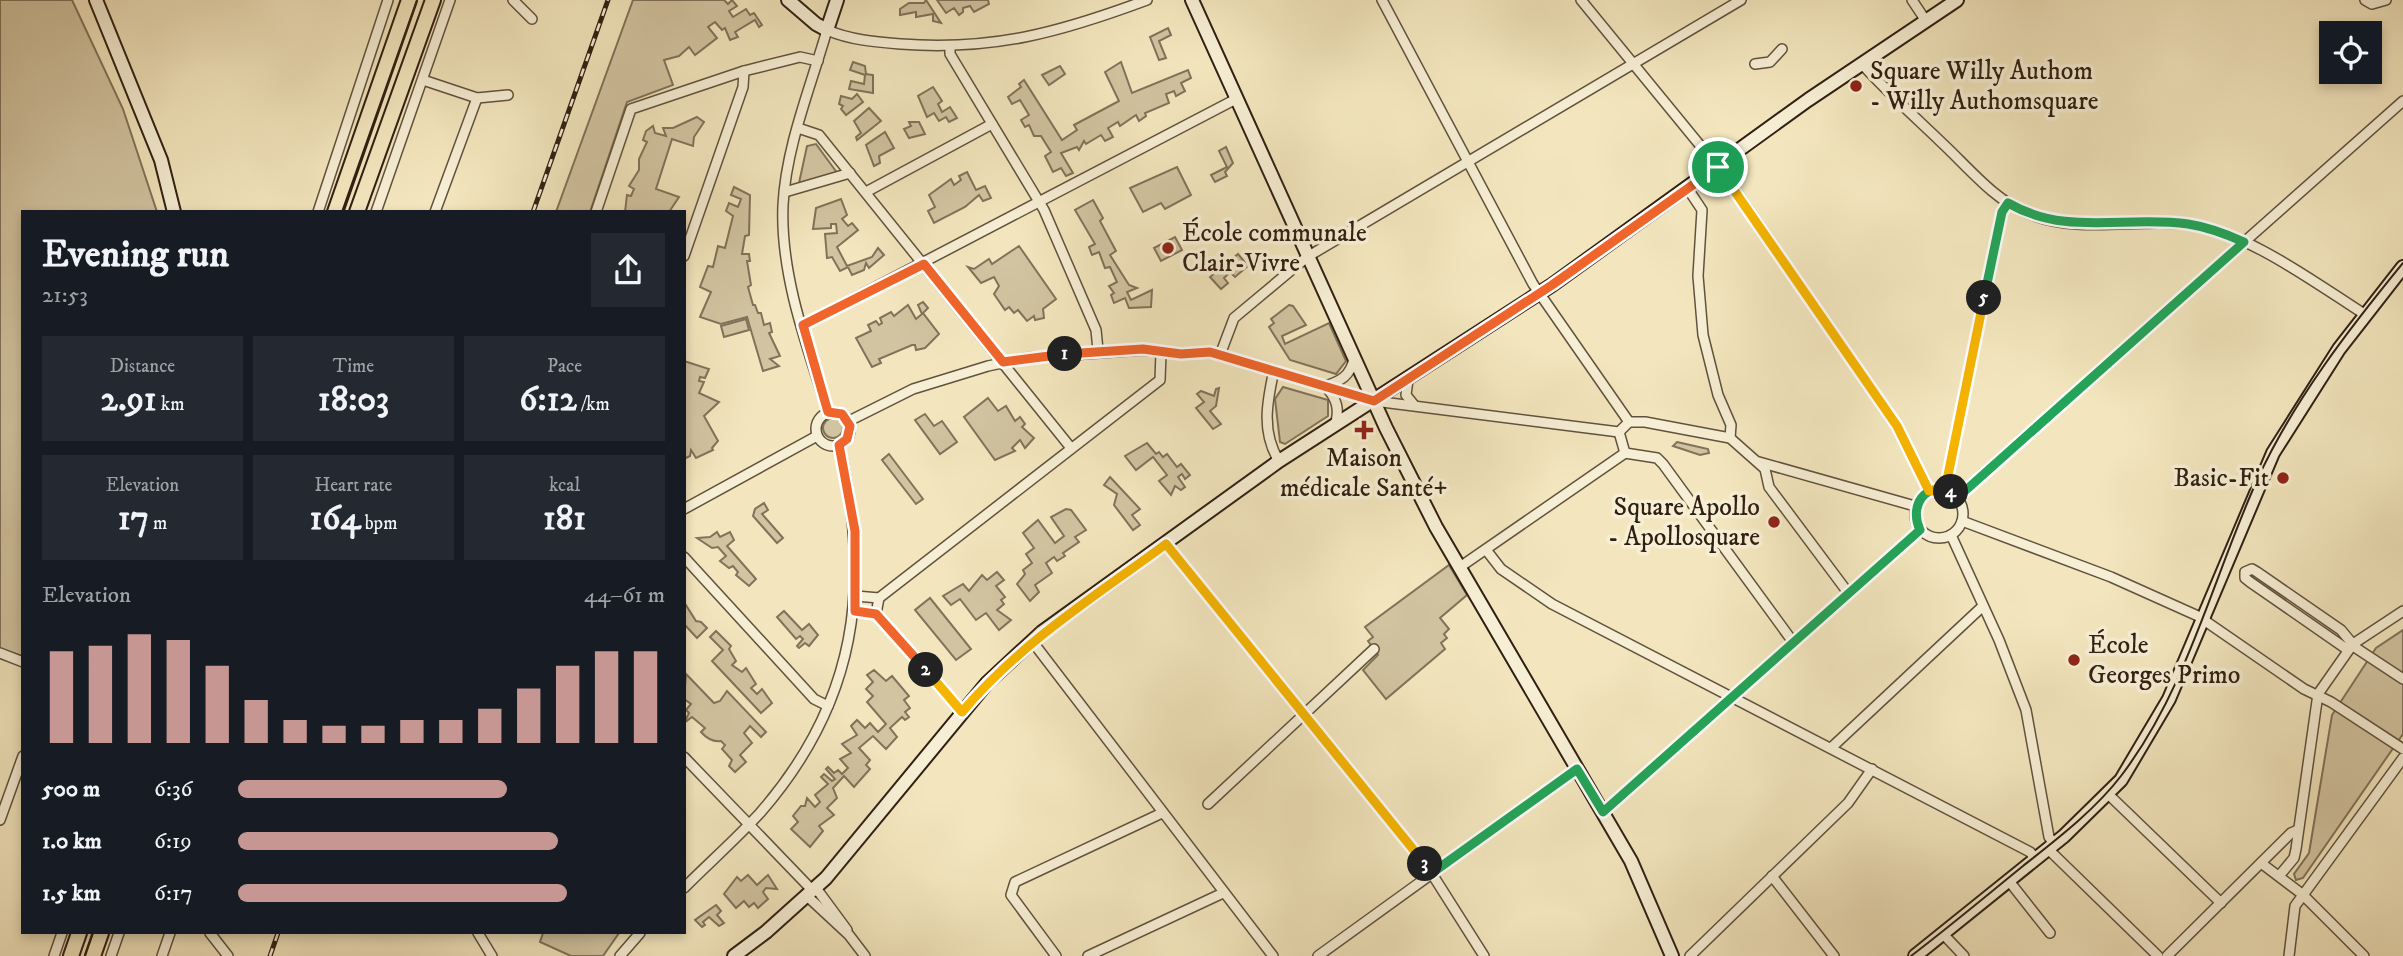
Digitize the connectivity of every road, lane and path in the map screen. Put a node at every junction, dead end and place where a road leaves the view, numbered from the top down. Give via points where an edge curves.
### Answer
1 (87, 0) edge
2 (96, 0) edge
3 (388, 0) edge
4 (409, 0) edge
5 (433, 0) edge
6 (450, 0) edge
7 (513, 0) edge
8 (788, 0) edge
9 (837, 0) edge
10 (1147, 0) edge
11 (1192, 0) edge
12 (1382, 0) edge
13 (1581, 0) edge
14 (1741, 0) edge
15 (1912, 0) edge
16 (1957, 0) edge
17 (2365, 0) edge
18 (2386, 0) edge
19 (532, 19) dead end
20 (1926, 20) junction
21 (827, 30) junction
22 (950, 46) junction
23 (1782, 49) dead end
24 (818, 61) junction
25 (120, 63) junction
26 (1633, 64) junction
27 (1755, 64) dead end
28 (1862, 64) junction
29 (744, 71) junction
30 (423, 80) junction
31 (508, 95) dead end
32 (477, 98) junction
33 (1236, 99) junction
34 (2403, 101) edge
35 (992, 124) junction
36 (798, 128) junction
37 (1468, 161) junction
38 (1718, 167) junction
39 (850, 173) junction
40 (1688, 189) junction
41 (785, 192) junction
42 (866, 192) junction
43 (1039, 202) junction
44 (2008, 203) junction
45 (174, 210) edge
46 (319, 210) edge
47 (336, 210) edge
48 (357, 210) edge
49 (377, 210) edge
50 (436, 210) edge
51 (597, 210) edge
52 (2244, 242) junction
53 (686, 250) edge
54 (1307, 257) junction
55 (924, 264) junction
56 (2403, 267) edge
57 (1539, 293) junction
58 (2364, 314) junction
59 (803, 325) junction
60 (1098, 350) junction
61 (1161, 353) junction
62 (1220, 355) junction
63 (1354, 359) junction
64 (1003, 362) junction
65 (1274, 370) junction
66 (1408, 380) junction
67 (1325, 386) junction
68 (1374, 401) junction
69 (1415, 405) junction
70 (828, 412) junction
71 (849, 421) junction
72 (1629, 422) junction
73 (1335, 425) junction
74 (1619, 432) junction
75 (817, 436) junction
76 (1730, 438) junction
77 (839, 445) junction
78 (1071, 448) junction
79 (1625, 453) junction
80 (1753, 460) junction
81 (1279, 461) junction
82 (1945, 490) junction
83 (1929, 491) junction
84 (1957, 497) junction
85 (1916, 506) junction
86 (686, 508) edge
87 (1962, 521) junction
88 (1920, 530) junction
89 (1951, 535) junction
90 (1166, 544) junction
91 (1487, 551) junction
92 (686, 559) edge
93 (1460, 567) junction
94 (1849, 594) junction
95 (856, 596) junction
96 (879, 598) junction
97 (1983, 606) junction
98 (855, 611) junction
99 (2403, 611) edge
100 (876, 614) junction
101 (2205, 620) junction
102 (1032, 641) junction
103 (1793, 642) junction
104 (2350, 647) junction
105 (1374, 649) dead end
106 (0, 653) edge
107 (21, 661) edge
108 (2403, 679) edge
109 (2318, 694) junction
110 (1734, 697) junction
111 (828, 706) junction
112 (962, 712) junction
113 (1303, 713) junction
114 (1831, 748) junction
115 (2403, 749) edge
116 (2403, 758) edge
117 (686, 759) edge
118 (21, 762) edge
119 (1577, 769) junction
120 (1872, 769) junction
121 (2108, 794) junction
122 (1208, 804) dead end
123 (1603, 812) junction
124 (1162, 813) junction
125 (0, 820) edge
126 (749, 823) junction
127 (2298, 830) junction
128 (2051, 847) junction
129 (2036, 859) junction
130 (2261, 863) junction
131 (1432, 873) junction
132 (1772, 876) junction
133 (2279, 876) junction
134 (2008, 881) junction
135 (686, 886) edge
136 (812, 892) junction
137 (1223, 893) junction
138 (2302, 894) junction
139 (2221, 903) junction
140 (2050, 933) dead end
141 (62, 934) edge
142 (79, 934) edge
143 (101, 934) edge
144 (119, 934) edge
145 (170, 934) edge
146 (211, 934) edge
147 (478, 934) edge
148 (639, 934) edge
149 (1943, 934) junction
150 (489, 955) edge
151 (54, 956) edge
152 (71, 956) edge
153 (93, 956) edge
154 (111, 956) edge
155 (162, 956) edge
156 (228, 956) edge
157 (620, 956) edge
158 (734, 956) edge
159 (865, 956) edge
160 (1056, 956) edge
161 (1087, 956) edge
162 (1273, 956) edge
163 (1318, 956) edge
164 (1484, 956) edge
165 (1672, 956) edge
166 (1690, 956) edge
167 (1834, 956) edge
168 (1915, 956) edge
169 (1964, 956) edge
170 (2158, 956) edge
171 (2167, 956) edge
172 (2289, 956) edge
173 (2364, 956) edge

1 - 25 street
2 - 25 street
3 - 46 street
4 - 47 main road
5 - 48 main road
6 - 30 street
7 - 19 street
8 - 21 street
9 - 21 street
10 - 22 street via 1053,33
11 - 33 street
12 - 37 street
13 - 26 street
14 - 26 street
15 - 20 street
16 - 20 street
17 - 18 street via 2372,4
20 - 28 street
21 - 22 street via 880,43
21 - 24 street
22 - 35 street via 950,54
23 - 27 street via 1770,62
24 - 29 street via 800,57
24 - 36 street
25 - 45 street via 162,160
26 - 37 street
26 - 38 street
28 - 38 street
28 - 44 street via 1902,107
29 - 51 street via 631,109
29 - 53 street via 743,88
30 - 32 street
30 - 49 street
31 - 32 street
32 - 50 street
33 - 43 street
33 - 54 street
34 - 52 street
35 - 42 street
35 - 43 street
36 - 39 street via 819,135
36 - 41 street
37 - 54 street
37 - 57 street
38 - 40 street
38 - 83 street via 1897,426
39 - 41 street
39 - 42 street
40 - 57 street
40 - 76 street via 1702,210 1698,276 1703,335 1718,395 1731,425
41 - 59 street via 788,269
42 - 55 street
43 - 55 street
43 - 60 street via 1096,330
44 - 52 street via 2049,221 2186,224
44 - 82 street via 2002,212
52 - 58 street
52 - 84 street
54 - 62 street via 1234,318
54 - 63 street
55 - 59 street
55 - 64 street
56 - 58 street
57 - 66 street
57 - 72 street
58 - 101 street via 2269,461
59 - 70 street
60 - 61 street
60 - 64 street
61 - 62 street
61 - 78 street via 1160,380
62 - 65 street
63 - 67 street via 1343,379
63 - 68 street
64 - 71 street via 913,389
64 - 78 street
65 - 67 street
65 - 81 street via 1266,411 1272,449
66 - 68 street
66 - 69 street via 1406,395
67 - 68 street
67 - 73 street via 1336,398
68 - 69 street
68 - 73 street
68 - 93 street
69 - 74 street
70 - 71 street via 838,412
70 - 75 street via 817,422
71 - 77 street via 849,435
72 - 74 street
72 - 76 street
73 - 81 street
74 - 79 street
75 - 77 street via 824,444
75 - 86 street
76 - 80 street
77 - 95 street via 854,520
78 - 96 street
79 - 91 street
79 - 103 street via 1657,458 1663,464
80 - 85 street
80 - 94 street via 1765,469 1769,487
81 - 90 street
82 - 83 street
82 - 84 street
83 - 85 street
84 - 87 street
85 - 88 street
87 - 89 street
87 - 101 street via 2111,577
88 - 89 street via 1935,538
88 - 94 street
89 - 97 street
90 - 102 street
90 - 113 street
91 - 93 street
91 - 110 street via 1501,569 1552,604
92 - 111 street via 814,699
93 - 119 street
94 - 103 street
95 - 96 street
95 - 98 street
96 - 100 street
97 - 114 street
97 - 128 street via 2026,710
98 - 100 street
98 - 111 street
99 - 104 street
100 - 112 street
101 - 109 street
101 - 121 street via 2155,726
102 - 112 street
102 - 124 street
103 - 110 street
104 - 104 street via 2341,630 2257,572 2245,572 2250,582
104 - 108 street
104 - 109 street
105 - 113 street
106 - 107 street
109 - 115 street
109 - 127 street
110 - 114 street
110 - 123 street
111 - 126 street via 811,742
112 - 136 street
113 - 122 street
113 - 131 street
114 - 120 street
116 - 138 street
117 - 126 street
118 - 125 street
119 - 123 street
119 - 131 street
120 - 129 street
120 - 132 street via 1848,803
121 - 128 street
121 - 139 street
123 - 165 street via 1631,861
124 - 137 street
124 - 160 street via 1015,882 1011,895
126 - 135 street
126 - 136 street
127 - 130 street
127 - 133 street via 2294,858
128 - 129 street
128 - 170 street
129 - 134 street
130 - 133 street
130 - 139 street
131 - 163 street
131 - 164 street
132 - 166 street
132 - 167 street
133 - 138 street
134 - 140 street
134 - 149 street
136 - 158 street
136 - 159 street via 842,920
137 - 161 street
137 - 162 street
138 - 172 street via 2295,906
138 - 173 street
139 - 171 street
141 - 151 street
142 - 152 main road
143 - 153 main road
144 - 154 street
145 - 155 street
146 - 156 street
147 - 150 street
148 - 157 street
149 - 168 street
149 - 169 street

